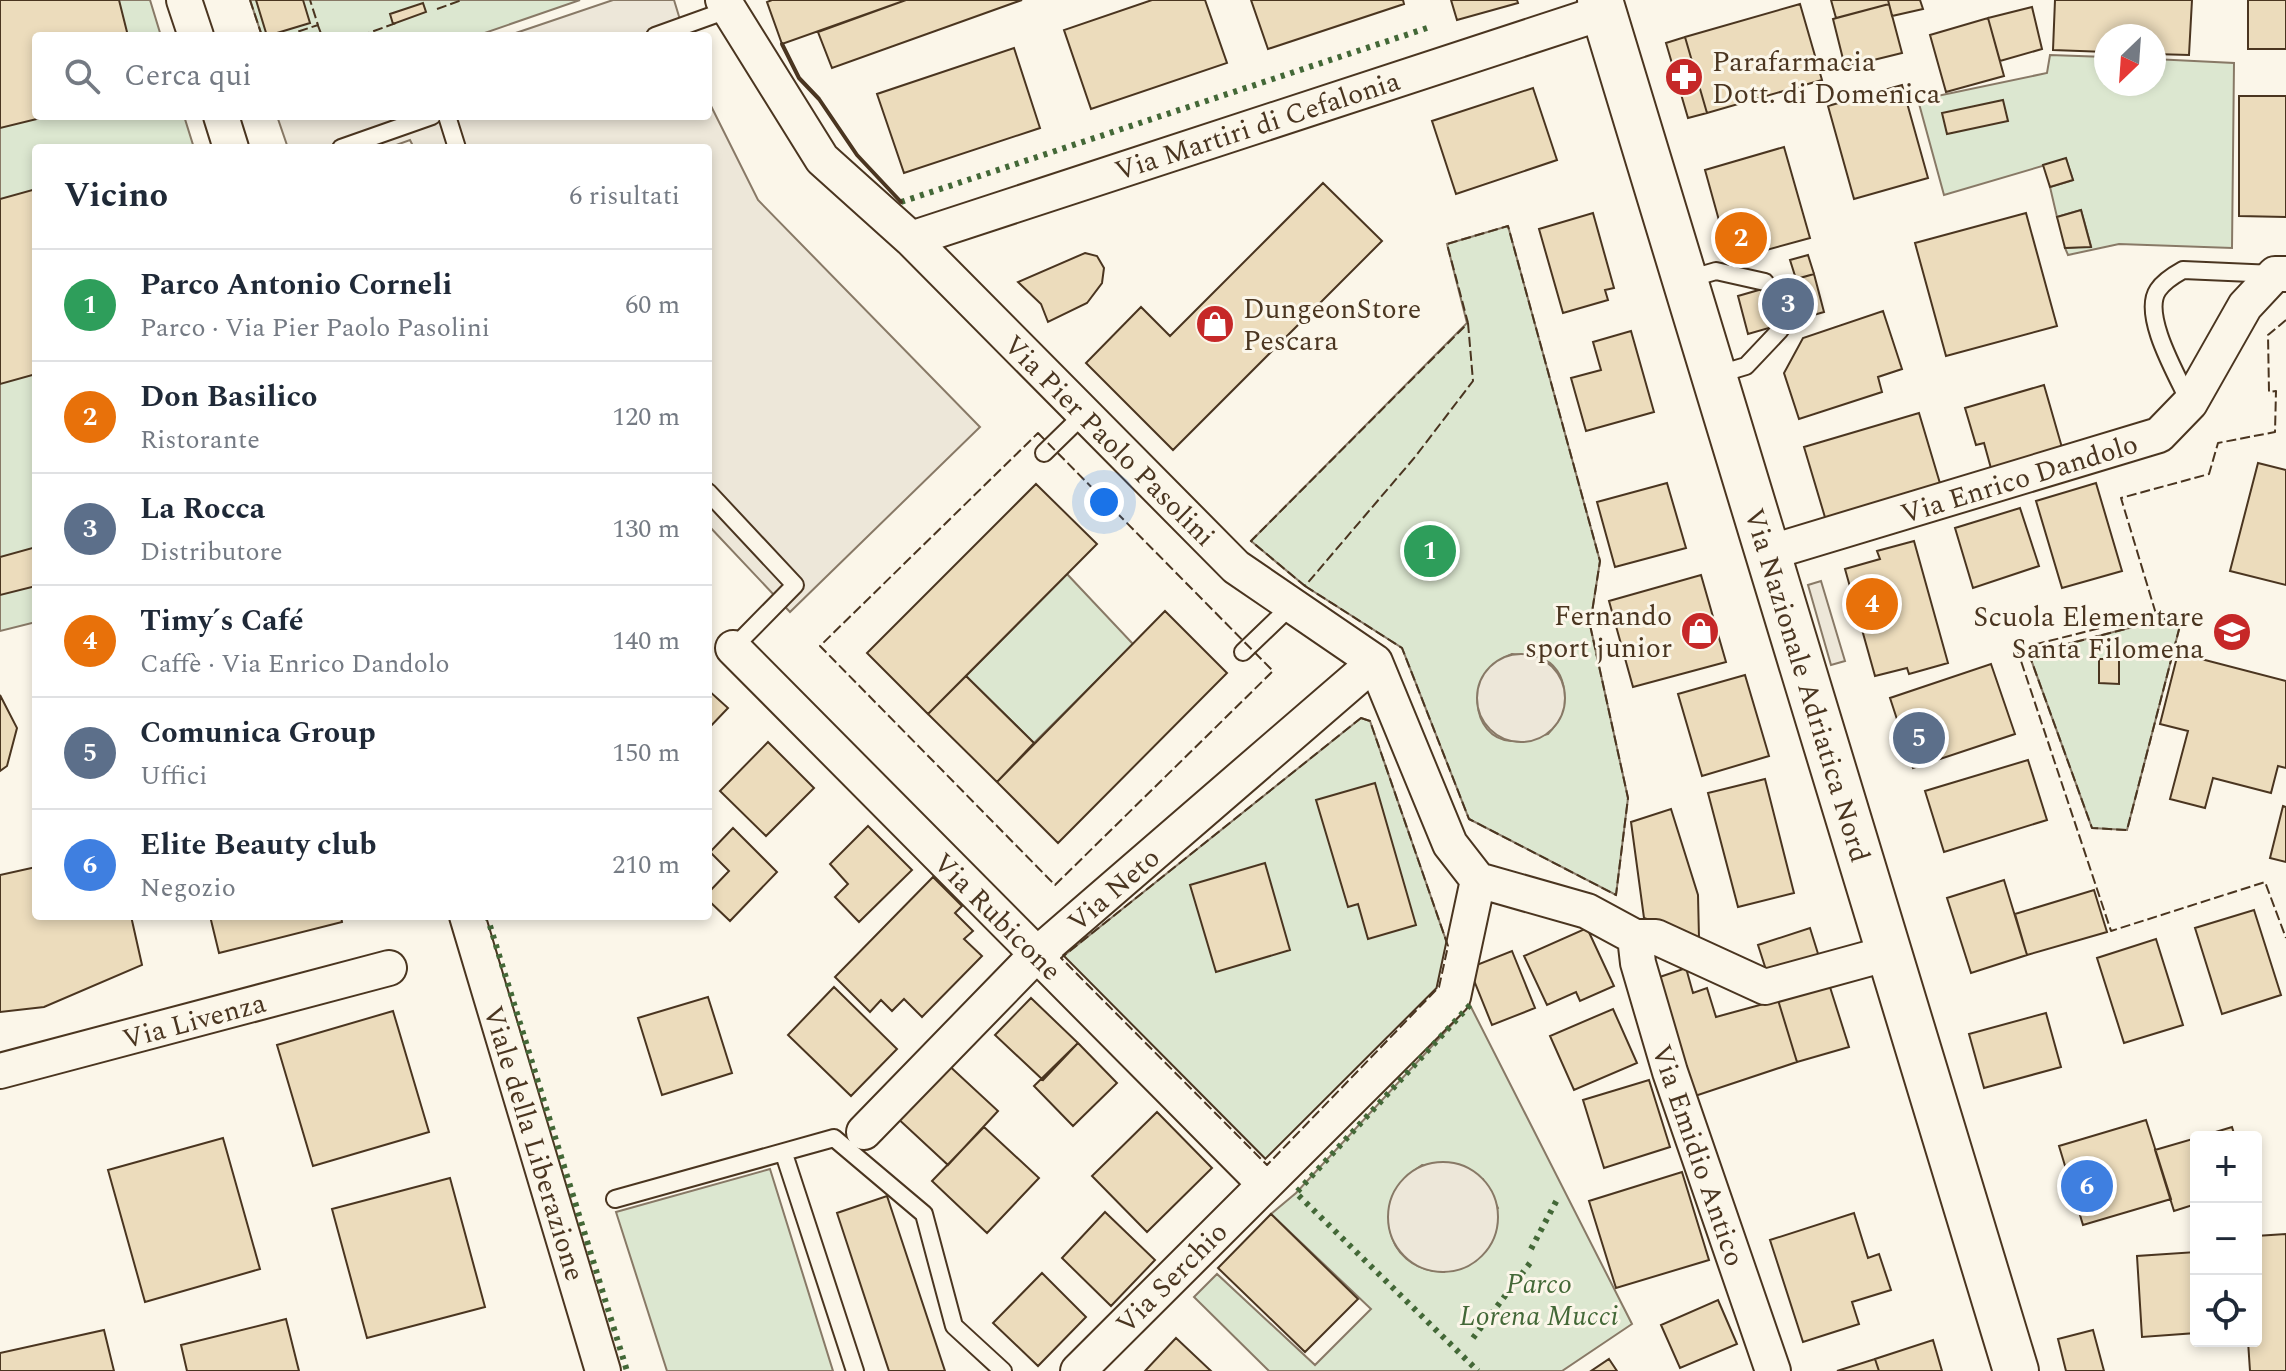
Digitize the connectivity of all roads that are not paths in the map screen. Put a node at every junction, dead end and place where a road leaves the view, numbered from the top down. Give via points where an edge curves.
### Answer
1 (184, 0) edge
2 (726, 4) edge
3 (1602, 6) edge
4 (195, 32) edge
5 (664, 32) edge
6 (222, 120) edge
7 (421, 120) edge
8 (448, 120) edge
9 (230, 144) edge
10 (352, 144) edge
11 (456, 144) edge
12 (911, 239) junction
13 (2281, 274) edge
14 (1685, 280) junction
15 (1765, 282) dead end
16 (1780, 330) dead end
17 (1714, 376) junction
18 (2190, 403) junction
19 (1084, 414) junction
20 (1044, 453) dead end
21 (712, 496) edge
22 (1768, 553) junction
23 (1292, 605) junction
24 (733, 648) joint
25 (1243, 652) dead end
26 (1375, 662) junction
27 (1478, 880) junction
28 (468, 920) edge
29 (1635, 937) junction
30 (1889, 953) junction
31 (1036, 955) junction
32 (389, 968) dead end
33 (0, 1071) edge
34 (864, 1132) dead end
35 (784, 1154) junction
36 (1264, 1183) junction
37 (615, 1199) dead end
38 (603, 1371) edge
39 (855, 1371) edge
40 (1003, 1371) edge
41 (1078, 1371) edge
42 (1773, 1371) edge
43 (2016, 1371) edge

1 - 4 street
2 - 5 lane
2 - 12 street, Via Pier Paolo Pasolini via 822,159
3 - 12 street, Via Martiri di Cefalonia
3 - 14 main road, Via Nazionale Adriatica Nord
6 - 9 street
7 - 10 lane
8 - 11 lane
12 - 19 street, Via Pier Paolo Pasolini
13 - 18 street, Via Enrico Dandolo via 2245,306
13 - 18 lane via 2183,270 2157,291 2153,319
14 - 15 lane via 1716,271
14 - 17 main road, Via Nazionale Adriatica Nord
16 - 17 lane via 1746,366
17 - 22 main road, Via Nazionale Adriatica Nord
18 - 22 street, Via Enrico Dandolo via 2159,435
19 - 20 lane
19 - 23 street, Via Pier Paolo Pasolini via 1236,567
21 - 24 lane via 795,585
22 - 30 main road, Via Nazionale Adriatica Nord
23 - 25 lane
23 - 26 street, Via Pier Paolo Pasolini
24 - 31 street, Via Rubicone
26 - 27 street via 1450,844
26 - 31 street, Via Neto
27 - 29 street via 1587,911
27 - 36 street, Via Serchio via 1453,997
28 - 38 street, Viale della Liberazione
29 - 30 street via 1656,937 1765,987
29 - 42 street, Via Emidio Antico via 1670,1072
30 - 43 main road, Via Nazionale Adriatica Nord
31 - 34 street, Via Neto
31 - 36 street, Via Rubicone
32 - 33 street, Via Livenza
35 - 37 lane
35 - 39 lane
35 - 40 lane via 834,1138 924,1214 954,1326
36 - 41 street, Via Serchio

